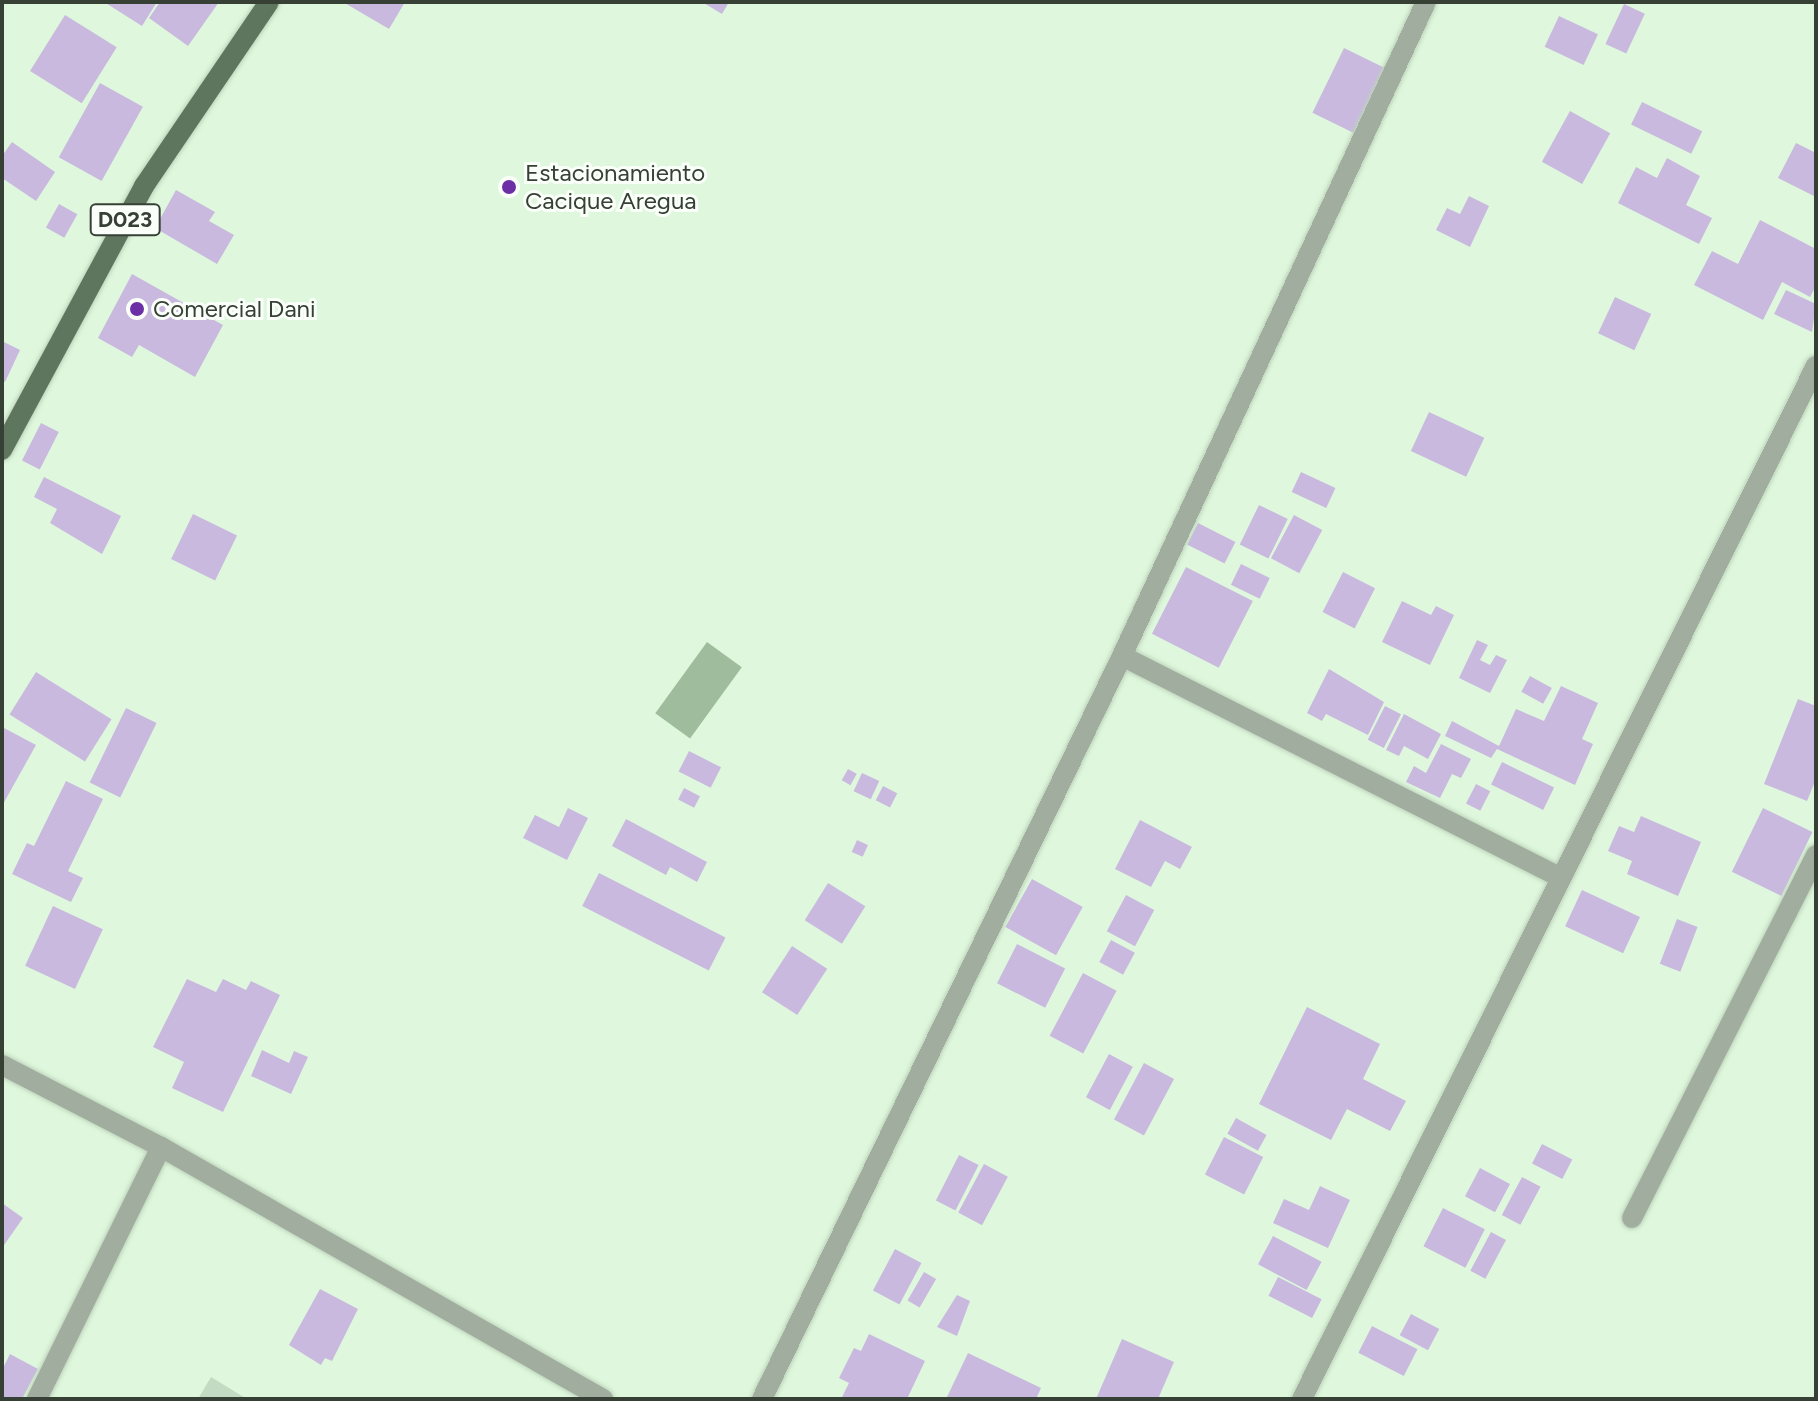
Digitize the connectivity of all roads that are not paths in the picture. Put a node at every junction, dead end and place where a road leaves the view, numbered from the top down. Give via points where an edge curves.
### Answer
1 (269, 2) edge
2 (1426, 2) edge
3 (1816, 366) edge
4 (2, 450) edge
5 (1122, 656) junction
6 (1816, 855) edge
7 (1560, 877) junction
8 (2, 1065) edge
9 (161, 1147) junction
10 (1632, 1218) dead end
11 (37, 1399) edge
12 (603, 1399) edge
13 (762, 1399) edge
14 (1302, 1399) edge

1 - 4 main road, D023 via 144,186
2 - 5 street
3 - 7 street
5 - 7 street
5 - 13 street
6 - 10 street
7 - 14 street
8 - 9 street
9 - 11 street
9 - 12 street

